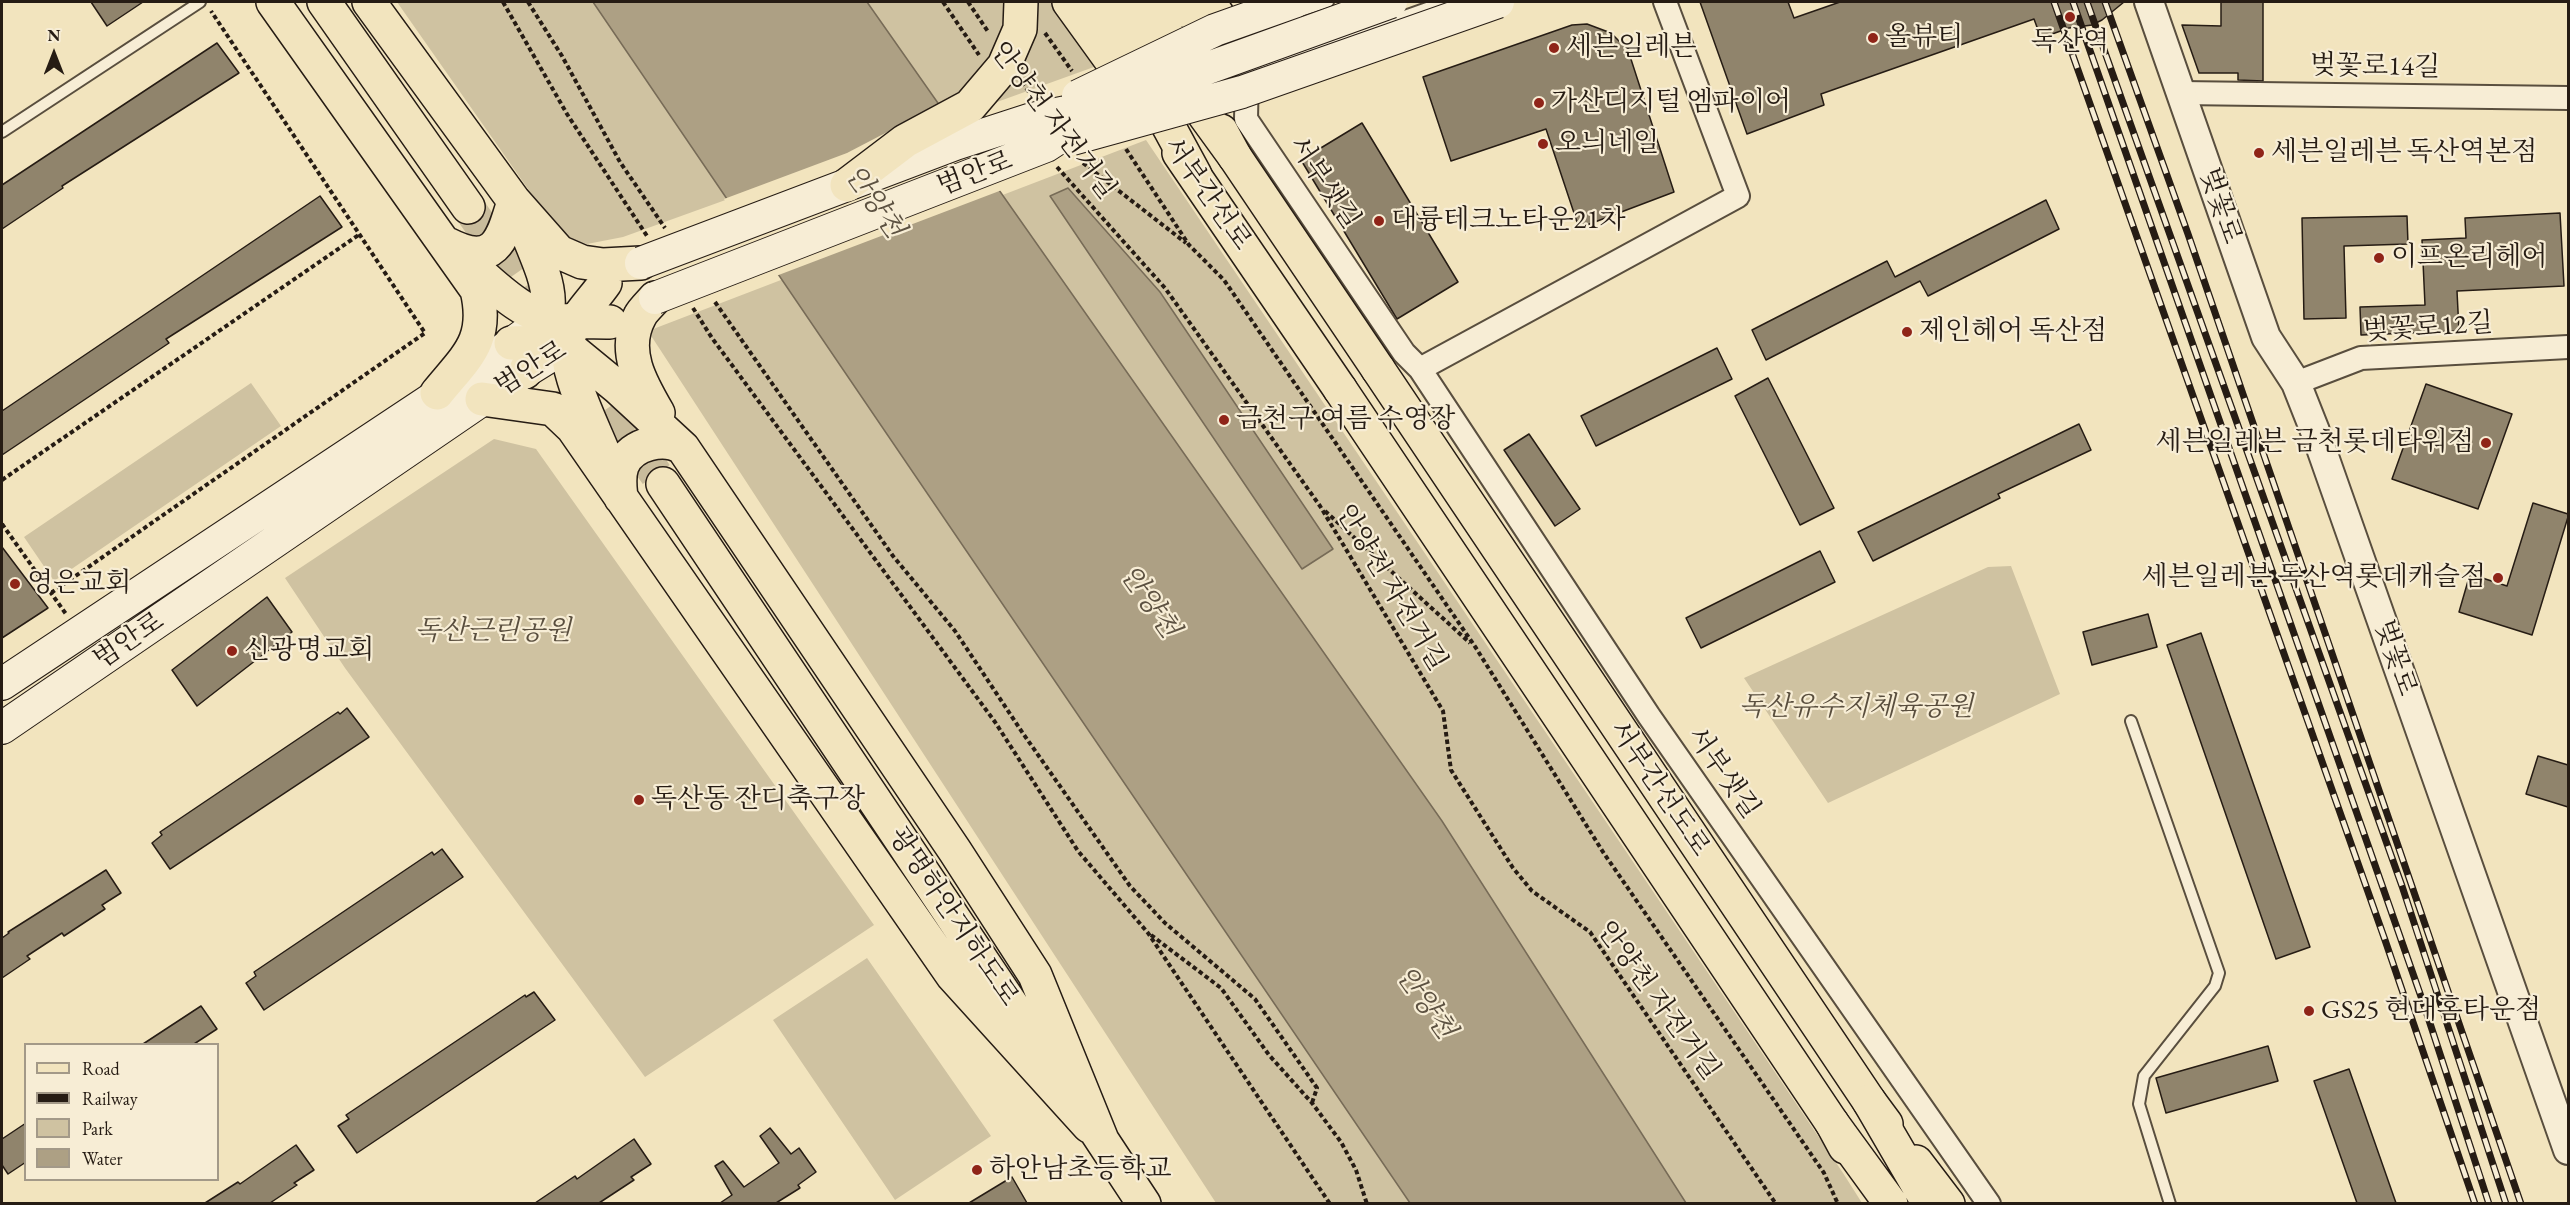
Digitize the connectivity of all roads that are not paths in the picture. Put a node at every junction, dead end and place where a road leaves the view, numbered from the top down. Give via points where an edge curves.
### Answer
1 (200, 2) edge
2 (273, 2) edge
3 (324, 2) edge
4 (369, 2) edge
5 (1069, 2) edge
6 (1096, 2) edge
7 (1122, 2) edge
8 (1148, 2) edge
9 (1177, 2) edge
10 (1294, 2) edge
11 (1328, 2) edge
12 (1391, 2) edge
13 (1444, 2) edge
14 (1498, 2) edge
15 (1665, 2) edge
16 (2149, 2) edge
17 (1030, 14) edge
18 (1224, 20) junction
19 (1247, 72) junction
20 (2181, 93) junction
21 (2568, 98) edge
22 (1111, 103) junction
23 (1032, 119) junction
24 (2, 132) edge
25 (1048, 152) junction
26 (1235, 157) junction
27 (1196, 175) junction
28 (847, 185) junction
29 (514, 201) junction
30 (468, 207) tunnel mouth
31 (447, 244) junction
32 (645, 252) junction
33 (605, 283) joint
34 (655, 298) junction
35 (610, 322) joint
36 (544, 340) junction
37 (2568, 347) edge
38 (1378, 369) joint
39 (1420, 369) junction
40 (2296, 383) junction
41 (1340, 389) joint
42 (437, 393) junction
43 (482, 399) junction
44 (677, 442) junction
45 (663, 484) tunnel mouth
46 (621, 498) junction
47 (2, 684) edge
48 (2131, 721) dead end
49 (2, 728) edge
50 (1869, 1101) junction
51 (1832, 1123) junction
52 (1102, 1140) junction
53 (2568, 1150) edge
54 (1144, 1203) edge
55 (1876, 1203) edge
56 (1891, 1203) edge
57 (1929, 1203) edge
58 (1948, 1203) edge
59 (1989, 1203) edge
60 (2170, 1203) edge

1 - 24 lane
2 - 31 main road
3 - 30 main road
4 - 29 main road
5 - 27 main road, 서부간선로
6 - 27 main road via 1124,44
7 - 26 main road
8 - 26 main road, 서부간선로
9 - 18 main road via 1201,17
10 - 23 main road, bridge via 1215,30
11 - 18 lane
12 - 22 main road, 범안로, bridge
13 - 19 lane
14 - 25 main road, bridge via 1242,92
15 - 39 street via 1738,196
16 - 20 street, 벚꽃로
17 - 28 main road, bridge via 1004,66 970,106 905,141
18 - 19 street, 서부샛길
19 - 39 street, 서부샛길 via 1246,119 1404,353
20 - 21 street, 벚꽃로14길
20 - 40 street, 벚꽃로 via 2266,337
22 - 23 main road, 범안로, bridge
22 - 25 main road, 범안로, bridge
23 - 28 main road, 범안로, bridge
25 - 34 main road, 범안로, bridge
26 - 38 main road, 서부간선로
27 - 41 main road, 서부간선로
28 - 32 main road, 범안로, bridge
29 - 31 main road via 505,232 491,249 465,254
29 - 32 main road via 559,252 582,262 603,265
29 - 36 main road via 546,279 550,306
31 - 36 main road via 528,311
31 - 42 main road via 477,290 482,312 481,326 468,355
32 - 33 main road, 범안로
33 - 36 main road
34 - 35 main road, 범안로
34 - 44 main road via 640,316 633,336 634,368
35 - 36 main road
36 - 42 main road, 범안로
36 - 43 main road, 범안로
36 - 44 main road
36 - 46 main road via 570,363
37 - 40 street, 벚꽃로12길 via 2361,358
38 - 50 main road, 서부간선도로
39 - 59 street, 서부샛길 via 1649,716
40 - 53 street, 벚꽃로
41 - 51 main road, 서부간선도로
42 - 47 main road, 범안로
43 - 46 main road via 553,409 573,429
43 - 49 main road, 범안로
44 - 46 main road via 663,441 636,450 622,468
44 - 52 main road via 1035,975
45 - 52 main road, 광명하안지하도로
46 - 52 main road via 953,976
48 - 60 lane via 2220,973 2215,986 2144,1076 2139,1104
50 - 57 main road
50 - 58 main road, 서부간선도로
51 - 55 main road, 서부간선도로
51 - 56 main road
52 - 54 main road

